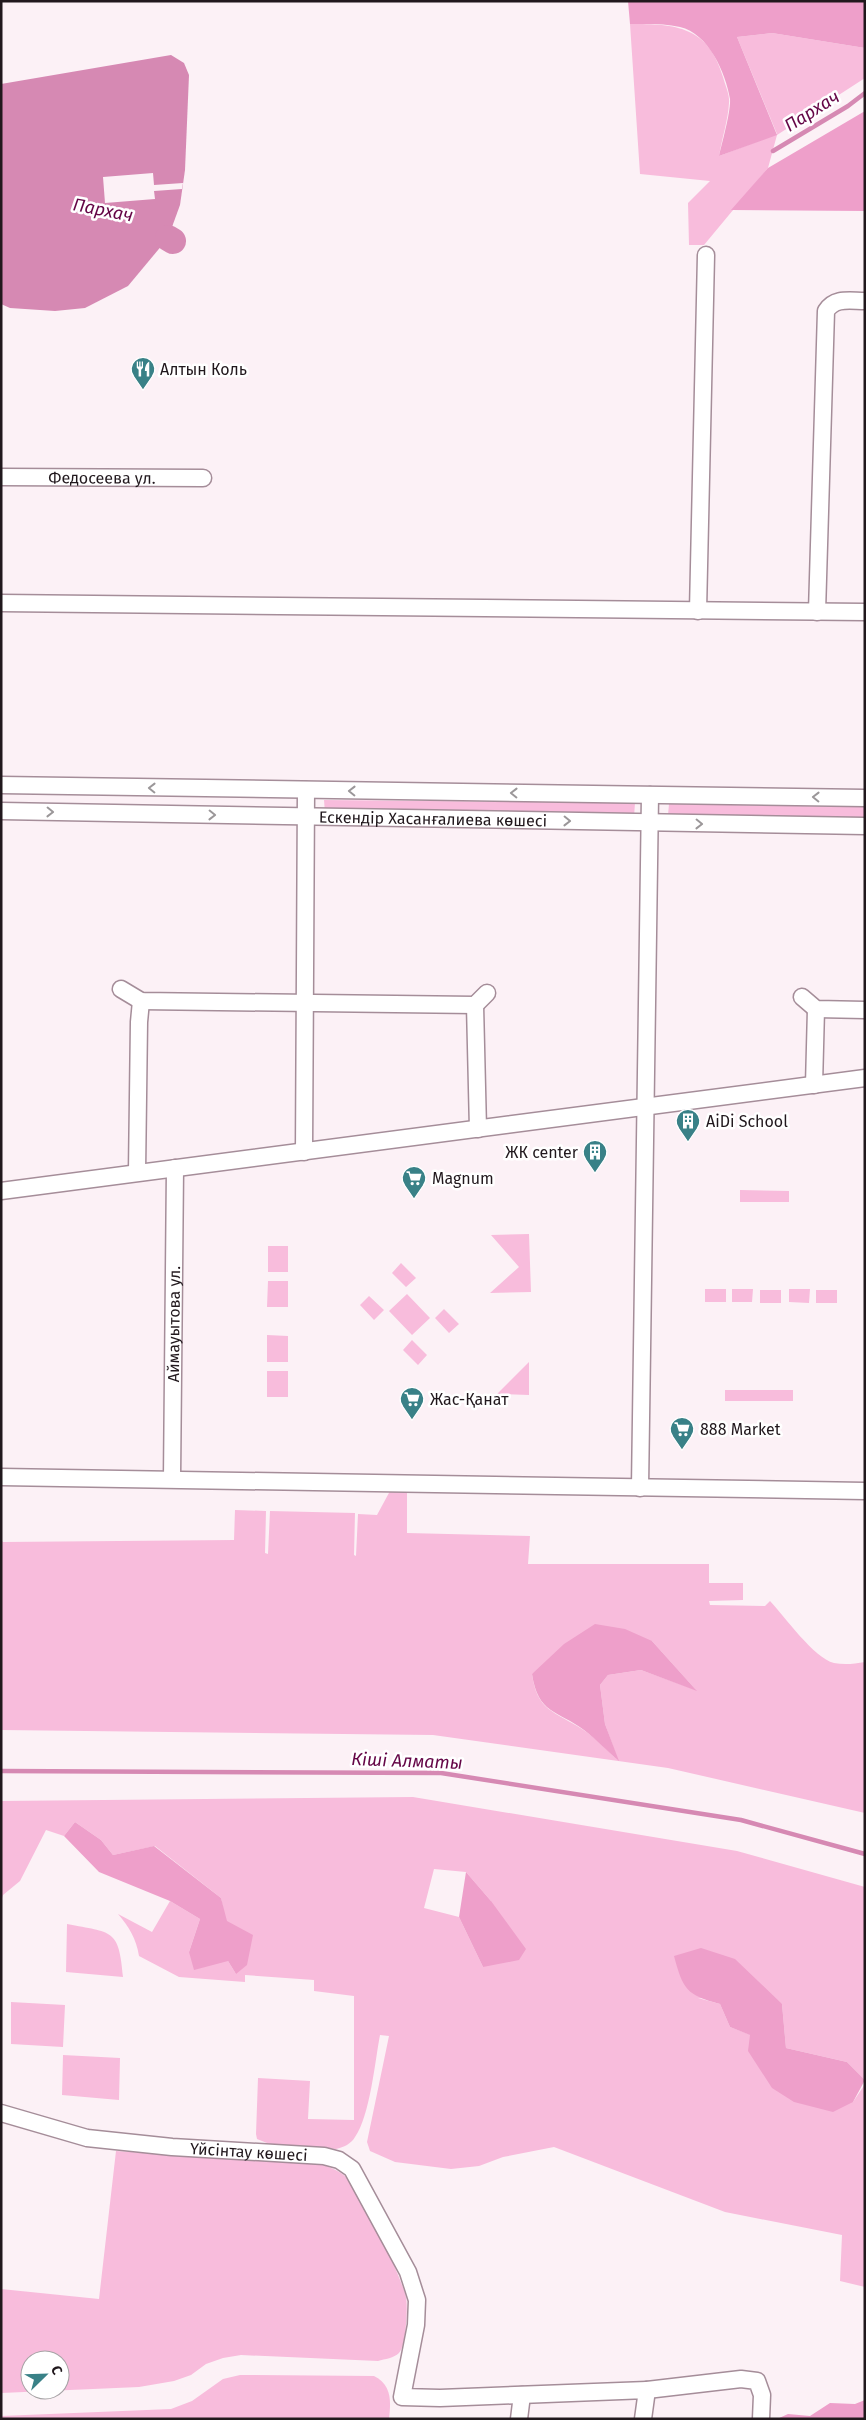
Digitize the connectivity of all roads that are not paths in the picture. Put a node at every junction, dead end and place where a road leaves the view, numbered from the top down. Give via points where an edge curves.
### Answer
1 (706, 255) dead end
2 (865, 301) edge
3 (1, 477) edge
4 (203, 478) dead end
5 (1, 603) edge
6 (698, 611) junction
7 (816, 612) junction
8 (865, 612) edge
9 (1, 785) edge
10 (306, 790) junction
11 (650, 795) junction
12 (865, 798) edge
13 (1, 811) edge
14 (307, 817) junction
15 (650, 823) junction
16 (865, 826) edge
17 (121, 989) dead end
18 (487, 993) dead end
19 (802, 998) dead end
20 (141, 1001) junction
21 (306, 1003) junction
22 (475, 1005) junction
23 (816, 1009) junction
24 (865, 1010) edge
25 (865, 1078) edge
26 (814, 1085) junction
27 (646, 1107) junction
28 (478, 1129) junction
29 (304, 1152) junction
30 (175, 1168) junction
31 (138, 1172) junction
32 (1, 1191) edge
33 (1, 1477) edge
34 (172, 1479) junction
35 (640, 1488) junction
36 (865, 1491) edge
37 (1, 2113) edge
38 (647, 2390) junction
39 (522, 2395) junction
40 (519, 2419) edge
41 (643, 2419) edge
42 (761, 2419) edge

1 - 6 street
2 - 7 street via 834,302 826,311
3 - 4 street, Федосеева ул.
5 - 6 street
6 - 7 street
7 - 8 street
10 -> 9 street, Ескендір Хасанғалиева көшесі
11 -> 10 street, Ескендір Хасанғалиева көшесі
10 - 14 street
12 -> 11 street, Ескендір Хасанғалиева көшесі
11 - 15 street
13 -> 14 street, Ескендір Хасанғалиева көшесі
14 -> 15 street, Ескендір Хасанғалиева көшесі
14 - 21 street
15 -> 16 street, Ескендір Хасанғалиева көшесі
15 - 27 street
17 - 20 street
18 - 22 street
19 - 23 street
20 - 21 street
20 - 31 street
21 - 22 street
21 - 29 street
22 - 28 street
23 - 24 street
23 - 26 street
25 - 26 street
26 - 27 street
27 - 28 street
27 - 35 street
28 - 29 street
29 - 30 street
30 - 31 street
30 - 34 street, Аймауытова ул.
31 - 32 street
33 - 34 street
34 - 35 street
35 - 36 street
37 - 39 street, Үйсінтау көшесі via 87,2138 172,2147 324,2156 339,2160 352,2169 389,2234 408,2272 416,2300 416,2325 402,2397
38 - 39 street
38 - 41 street
38 - 42 street via 741,2378 757,2381 762,2395
39 - 40 street

